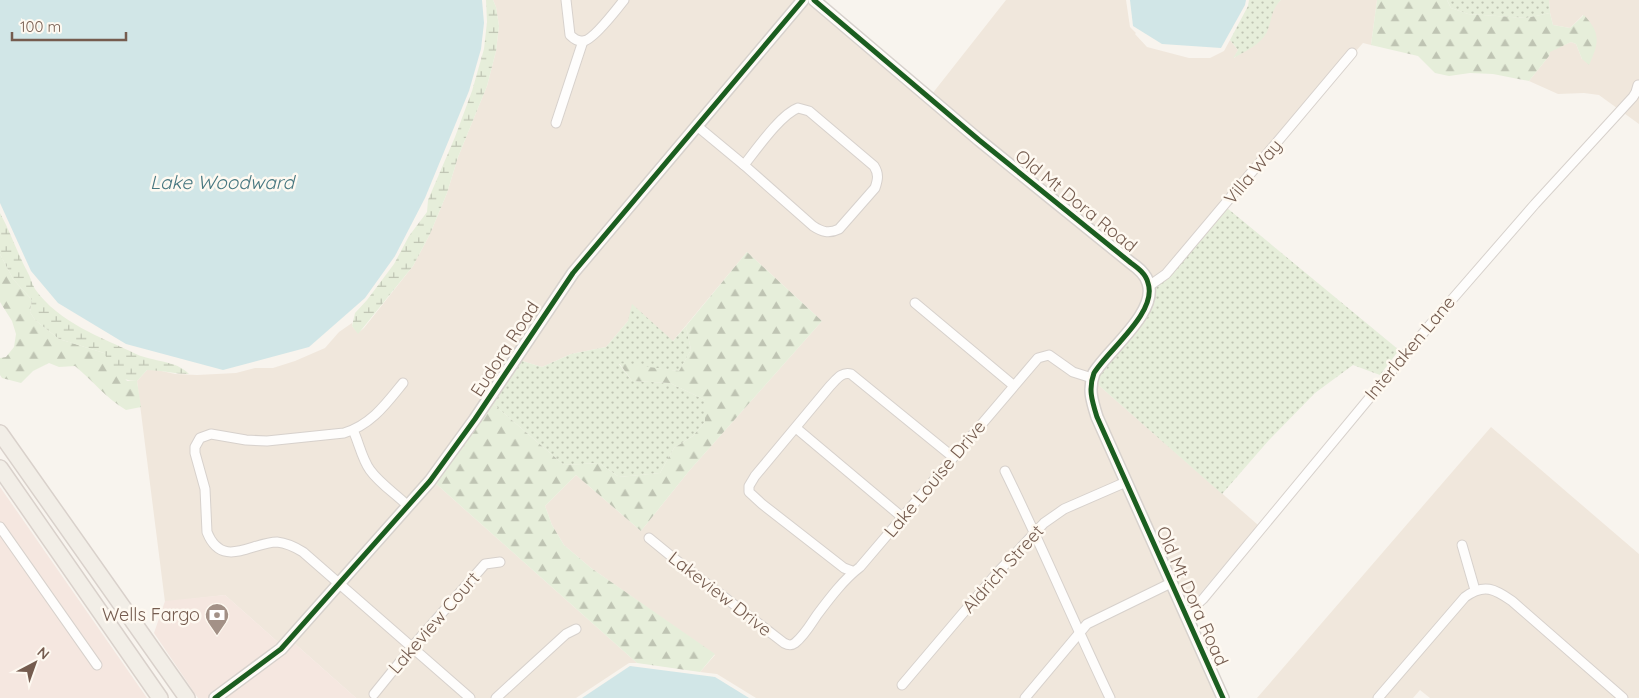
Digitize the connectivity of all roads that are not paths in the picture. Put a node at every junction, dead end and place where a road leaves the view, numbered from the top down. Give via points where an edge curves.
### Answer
1 (566, 0) edge
2 (624, 0) edge
3 (803, 0) edge
4 (814, 0) edge
5 (583, 41) junction
6 (1352, 53) dead end
7 (1638, 85) dead end
8 (556, 123) dead end
9 (697, 126) junction
10 (744, 165) junction
11 (1149, 286) junction
12 (915, 303) dead end
13 (1092, 378) junction
14 (403, 383) dead end
15 (1013, 386) junction
16 (796, 428) junction
17 (353, 430) junction
18 (0, 433) edge
19 (0, 456) edge
20 (953, 458) junction
21 (0, 468) edge
22 (1005, 471) dead end
23 (1126, 482) junction
24 (51, 505) junction
25 (408, 506) junction
26 (902, 517) junction
27 (0, 527) edge
28 (1035, 531) junction
29 (649, 538) dead end
30 (1462, 545) dead end
31 (500, 562) dead end
32 (852, 571) junction
33 (1171, 583) junction
34 (339, 584) junction
35 (1475, 590) junction
36 (1186, 615) junction
37 (576, 629) dead end
38 (1080, 633) junction
39 (792, 644) joint
40 (412, 647) junction
41 (97, 664) dead end
42 (902, 684) dead end
43 (374, 694) dead end
44 (1219, 697) edge
45 (160, 698) edge
46 (187, 698) edge
47 (216, 698) edge
48 (470, 698) edge
49 (496, 698) edge
50 (1025, 698) edge
51 (1110, 698) edge
52 (1378, 698) edge
53 (1623, 698) edge

1 - 5 street via 570,35
2 - 5 street via 593,36
3 - 9 street, Eudora Road
4 - 11 street, Old Mt Dora Road via 1131,263
5 - 8 street
6 - 11 street, Villa Way via 1166,274
7 - 36 street, Interlaken Lane via 1633,96 1435,318 1203,599
9 - 10 street
9 - 25 street, Eudora Road via 572,272 451,454
10 - 10 street via 789,112 803,108 874,166 878,175 875,188 839,229 831,233 813,226
11 - 13 street via 1144,310 1098,366
12 - 15 street
13 - 15 street, Lake Louise Drive via 1072,372 1046,355 1038,358
13 - 23 street, Old Mt Dora Road via 1090,392 1097,417
14 - 17 street via 373,417
15 - 20 street, Lake Louise Drive
16 - 20 street via 830,386 847,373
16 - 26 street
16 - 32 street via 755,476 749,492
17 - 25 street via 370,470
17 - 34 street via 267,441 211,434 200,438 195,447 205,489 207,532 215,545 235,552 273,542 286,544 303,552
18 - 24 main road
19 - 24 main road
20 - 26 street, Lake Louise Drive
21 - 45 main road
22 - 28 street
23 - 28 street, Aldrich Street via 1064,510
23 - 33 street, Old Mt Dora Road
24 - 46 main road
25 - 34 street, Eudora Road
26 - 32 street, Lake Louise Drive via 860,567
27 - 41 street
28 - 38 street
28 - 42 street, Aldrich Street
29 - 39 street, Lakeview Drive via 784,643
30 - 35 street
31 - 40 street, Lakeview Court via 485,564
32 - 39 street, Lake Louise Drive via 803,635
33 - 36 street, Old Mt Dora Road
33 - 38 street via 1087,624
34 - 40 street
34 - 47 street, Eudora Road via 282,649
35 - 52 street via 1450,612
35 - 53 street via 1494,590 1512,601
36 - 44 street, Old Mt Dora Road
37 - 49 street via 566,634
38 - 50 street
38 - 51 street
40 - 43 street, Lakeview Court
40 - 48 street

